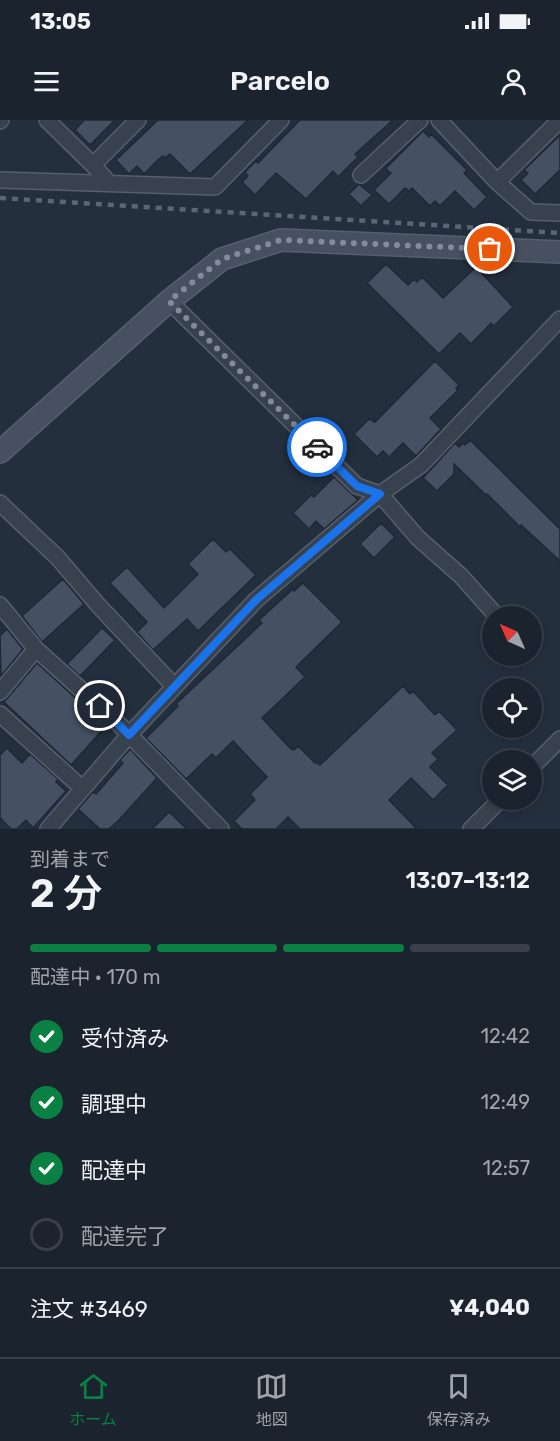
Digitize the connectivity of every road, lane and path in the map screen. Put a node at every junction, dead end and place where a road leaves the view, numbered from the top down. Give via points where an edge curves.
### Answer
1 (47, 120) edge
2 (138, 120) edge
3 (281, 120) edge
4 (420, 120) edge
5 (439, 120) edge
6 (560, 120) edge
7 (93, 165) junction
8 (361, 175) dead end
9 (0, 180) edge
10 (497, 182) junction
11 (109, 183) junction
12 (560, 213) edge
13 (560, 252) edge
14 (169, 301) junction
15 (560, 319) edge
16 (0, 452) edge
17 (380, 494) junction
18 (0, 503) edge
19 (0, 605) edge
20 (488, 606) edge
21 (36, 649) junction
22 (174, 686) junction
23 (0, 692) edge
24 (0, 714) edge
25 (129, 735) junction
26 (560, 739) edge
27 (542, 757) edge
28 (83, 789) junction
29 (490, 810) edge
30 (48, 829) edge
31 (221, 829) edge
32 (471, 829) edge

1 - 7 street
2 - 7 street
3 - 11 street via 215,187
4 - 8 street
5 - 10 street
6 - 10 street
7 - 11 street
9 - 11 street
10 - 12 street via 531,212
13 - 14 street via 281,240 222,259
14 - 16 street
14 - 17 street via 357,486
15 - 17 street via 421,465
17 - 20 street via 418,538
17 - 22 street via 256,600
18 - 22 street via 58,558
19 - 21 street
21 - 23 street
21 - 25 street
22 - 25 street
24 - 28 street
25 - 28 street
25 - 31 street
26 - 27 street
28 - 30 street
29 - 32 street

